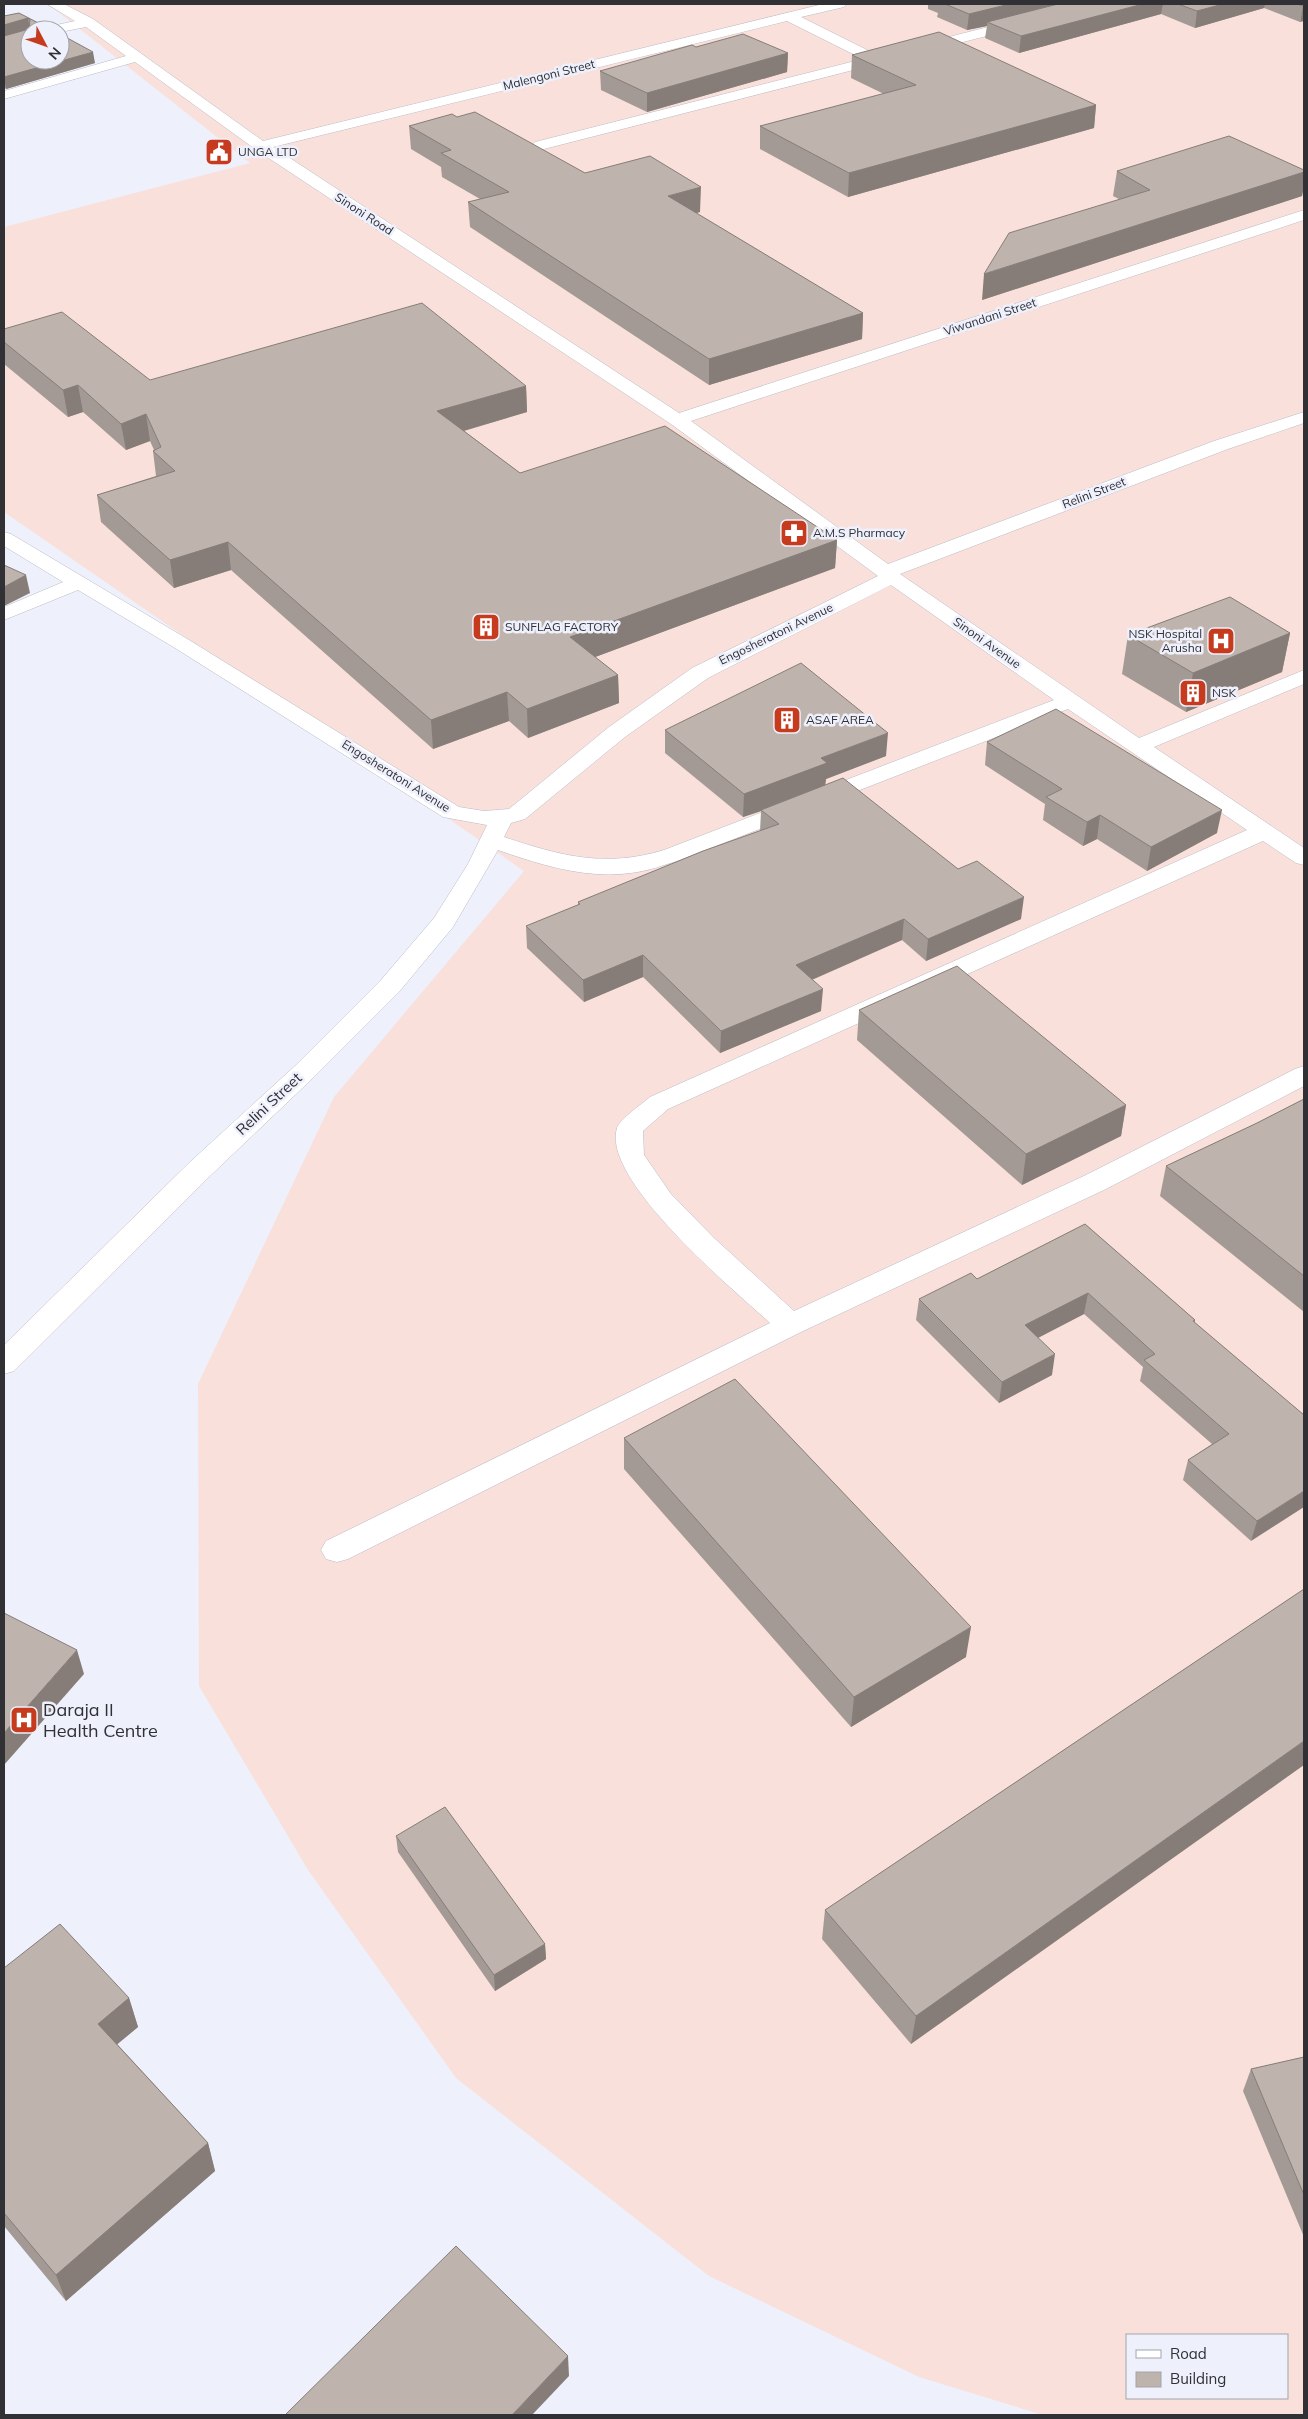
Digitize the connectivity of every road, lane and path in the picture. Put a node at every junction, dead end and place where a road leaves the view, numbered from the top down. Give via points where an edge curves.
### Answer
1 (54, 4) edge
2 (839, 4) edge
3 (1095, 4) edge
4 (788, 16) junction
5 (88, 22) junction
6 (70, 26) edge
7 (138, 57) junction
8 (874, 59) junction
9 (4, 95) edge
10 (540, 145) dead end
11 (260, 146) junction
12 (1304, 215) edge
13 (1304, 418) edge
14 (677, 420) junction
15 (4, 538) edge
16 (889, 574) junction
17 (80, 582) junction
18 (4, 614) edge
19 (1304, 676) edge
20 (1070, 701) junction
21 (1138, 746) junction
22 (496, 829) junction
23 (1266, 831) junction
24 (1304, 858) edge
25 (1304, 1075) edge
26 (792, 1325) junction
27 (4, 1363) edge
28 (337, 1550) dead end

1 - 5 street, Sinoni Road
2 - 4 street, Malengoni Street
3 - 8 street
4 - 8 street
4 - 11 street, Malengoni Street
5 - 6 street
5 - 7 street, Sinoni Road
7 - 9 street
7 - 11 street, Sinoni Road
8 - 10 street
11 - 14 street, Sinoni Road
12 - 14 street, Viwandani Street
13 - 16 street, Relini Street via 1221,445
14 - 16 street, Sinoni Avenue
15 - 17 street, Engosheratoni Avenue
16 - 20 street, Sinoni Avenue
16 - 22 street, Engosheratoni Avenue via 700,673 617,732
17 - 18 street
17 - 22 street, Engosheratoni Avenue via 451,812
19 - 21 street
20 - 21 street, Sinoni Avenue
20 - 22 street via 681,852 633,866 609,868 557,862
21 - 23 street, Sinoni Avenue
22 - 27 street, Relini Street via 470,881 444,922 390,986
23 - 24 street, Sinoni Avenue
23 - 26 street via 659,1103 630,1128 630,1153 660,1198 705,1245
25 - 26 street via 1096,1182
26 - 28 street

